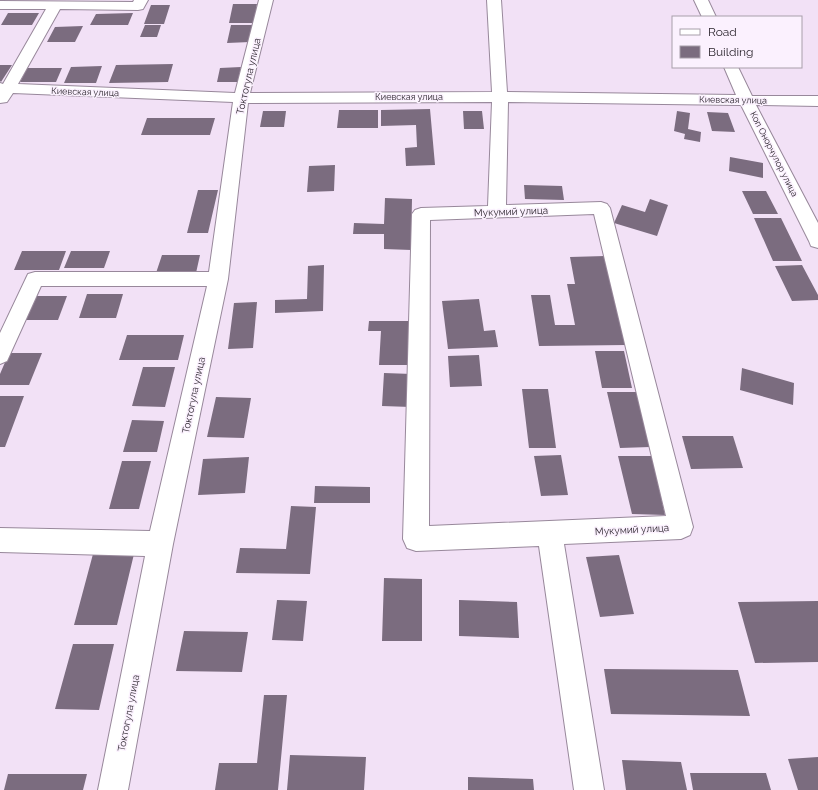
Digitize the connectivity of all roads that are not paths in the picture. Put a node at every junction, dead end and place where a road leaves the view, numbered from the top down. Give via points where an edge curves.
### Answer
1 (141, 0) edge
2 (266, 0) edge
3 (494, 0) edge
4 (701, 0) edge
5 (0, 5) edge
6 (55, 6) junction
7 (709, 16) edge
8 (731, 68) edge
9 (4, 88) edge
10 (500, 97) junction
11 (241, 98) junction
12 (746, 100) junction
13 (818, 101) edge
14 (0, 102) edge
15 (497, 211) junction
16 (818, 241) edge
17 (218, 279) junction
18 (0, 355) edge
19 (550, 533) junction
20 (0, 540) edge
21 (160, 544) junction
22 (113, 790) edge
23 (589, 790) edge

1 - 6 street via 138,6
2 - 11 street, Токтогула улица
3 - 10 street
4 - 7 street
5 - 6 street
6 - 9 street
8 - 12 street, Коп Онорчулор улица
9 - 11 street, Киевская улица
9 - 14 street
10 - 11 street, Киевская улица
10 - 12 street, Киевская улица
10 - 15 street
11 - 17 street, Токтогула улица
12 - 13 street, Киевская улица
12 - 16 street, Коп Онорчулор улица
15 - 19 street, Мукумий улица via 421,214 416,539
15 - 19 street, Мукумий улица via 601,208 681,527
17 - 18 street via 35,279
17 - 21 street, Токтогула улица
19 - 23 street
20 - 21 street
21 - 22 street, Токтогула улица

